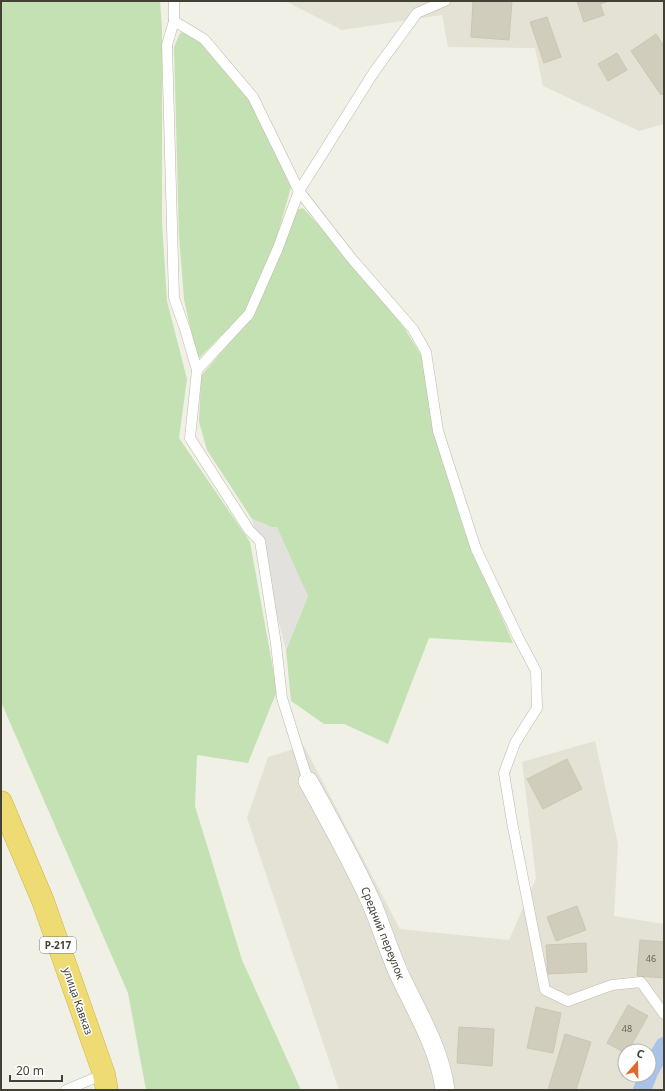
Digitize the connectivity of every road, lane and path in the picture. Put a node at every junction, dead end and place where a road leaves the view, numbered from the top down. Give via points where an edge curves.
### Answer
1 (445, 1) edge
2 (177, 2) edge
3 (174, 21) junction
4 (299, 191) junction
5 (197, 370) junction
6 (308, 781) joint
7 (1, 802) edge
8 (664, 1014) edge
9 (105, 1082) edge
10 (66, 1090) edge
11 (445, 1090) edge

1 - 4 lane via 417,13 374,72
2 - 3 lane
3 - 4 lane via 204,39 253,97
3 - 5 lane via 167,45 174,298
4 - 5 lane via 278,248 249,314
4 - 8 lane via 352,259 413,328 426,352 438,431 476,549 536,671 537,708 515,743 504,773 545,990 568,1001 612,985 641,982
5 - 6 lane via 190,438 249,530 260,541 282,698
6 - 11 street, Средний переулок via 344,845 372,903 400,976 432,1043 443,1074
7 - 9 highway, улица Кавказ / Р-217 via 43,901
9 - 10 lane

